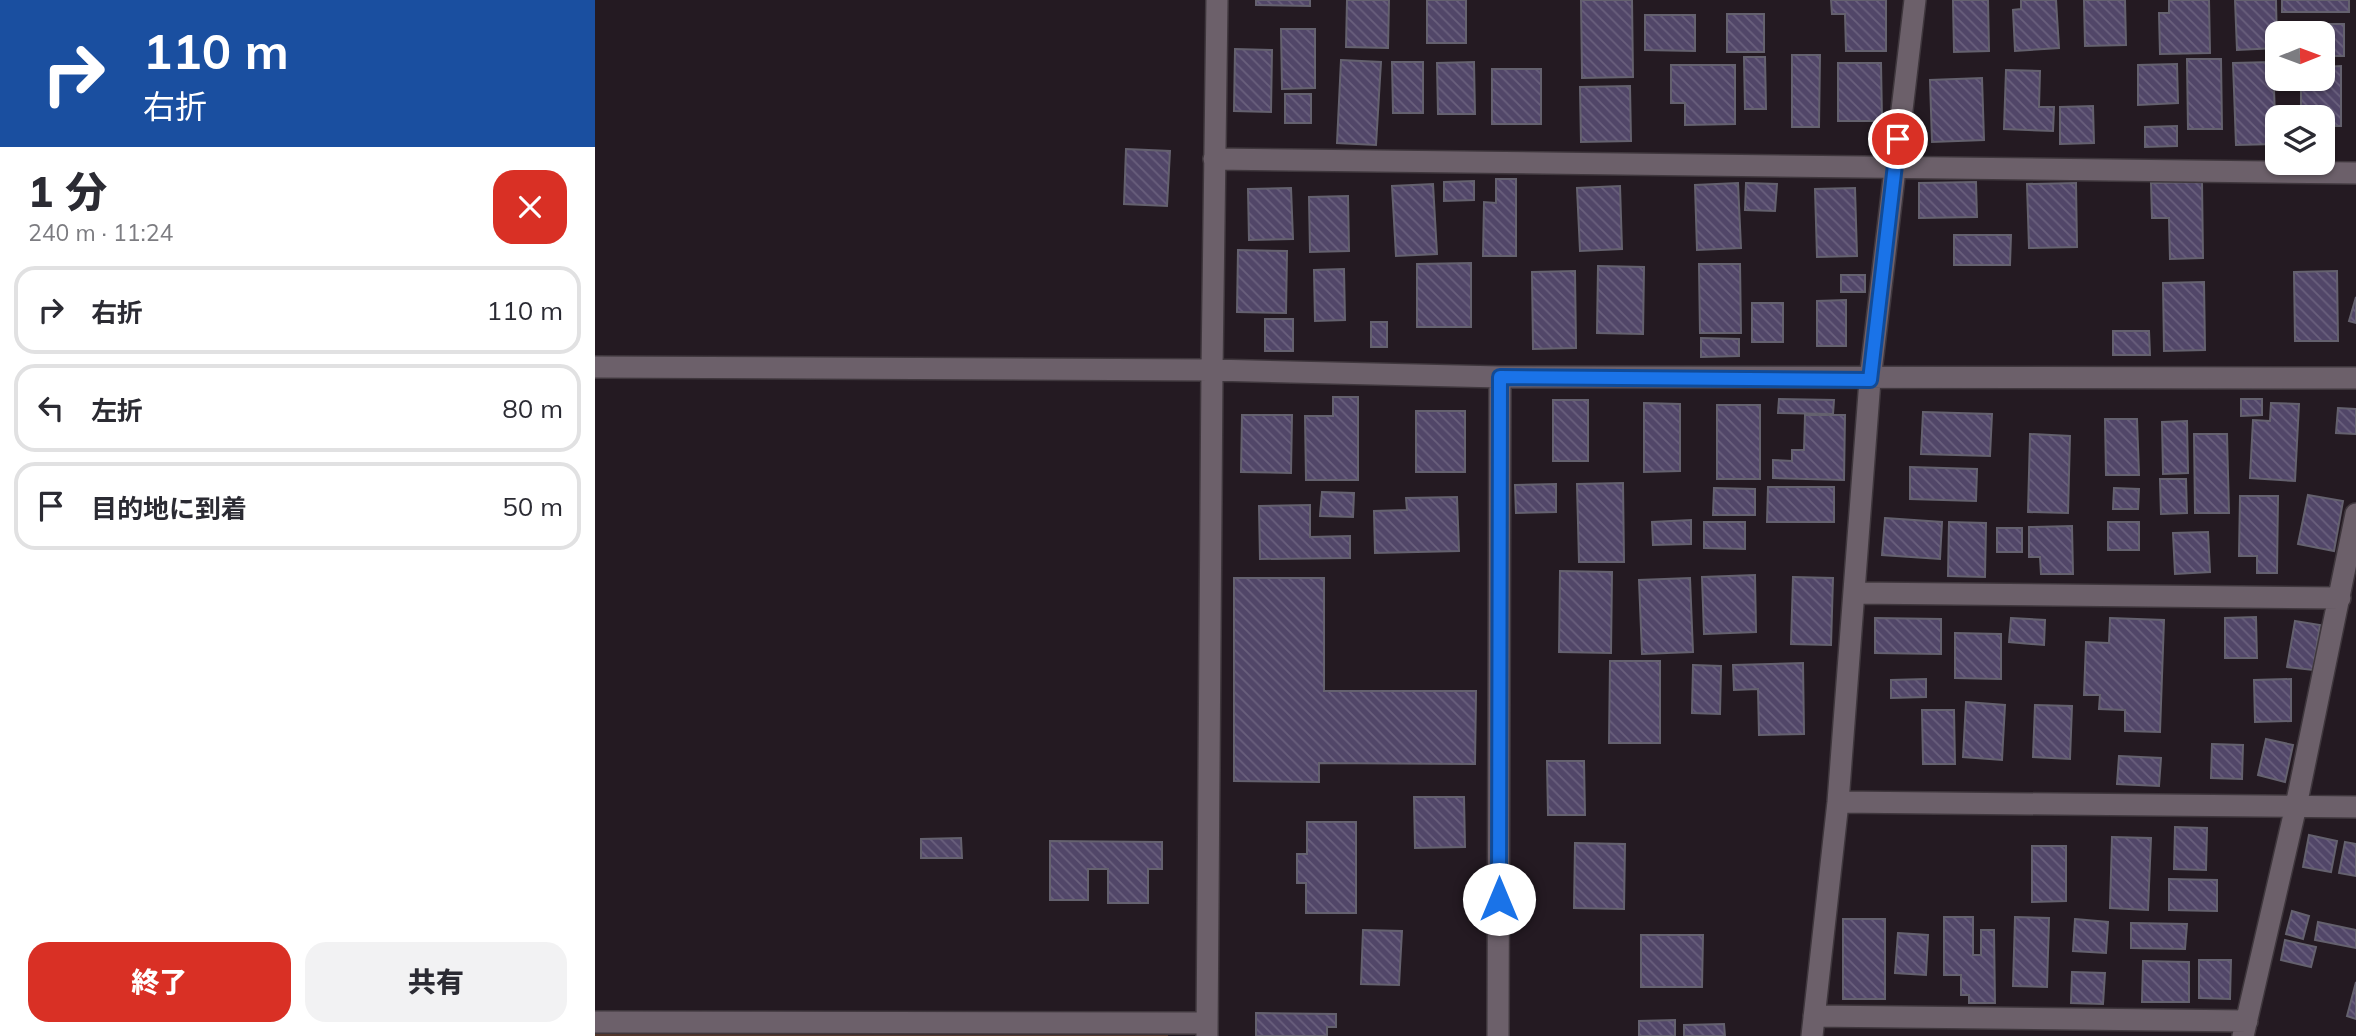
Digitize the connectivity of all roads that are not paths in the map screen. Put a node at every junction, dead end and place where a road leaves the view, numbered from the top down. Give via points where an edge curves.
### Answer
1 (1217, 0) edge
2 (1915, 0) edge
3 (1214, 159) junction
4 (1894, 166) junction
5 (2356, 173) edge
6 (595, 368) edge
7 (1212, 370) junction
8 (1500, 377) junction
9 (2356, 378) edge
10 (1870, 380) junction
11 (2356, 514) edge
12 (1854, 593) junction
13 (2340, 598) junction
14 (1838, 802) junction
15 (2296, 806) junction
16 (2356, 807) edge
17 (595, 1022) edge
18 (1813, 1026) edge
19 (2245, 1028) edge
20 (1207, 1029) edge
21 (1498, 1036) edge

1 - 3 street
2 - 4 street
3 - 4 street
3 - 7 street
4 - 5 street
4 - 10 street
6 - 7 street
7 - 8 street
7 - 20 street
8 - 10 street
8 - 21 street
9 - 10 street
10 - 12 street
11 - 13 street
12 - 13 street
12 - 14 street
13 - 15 street
14 - 15 street
14 - 18 street
15 - 16 street
15 - 19 street
17 - 20 street
18 - 19 street

